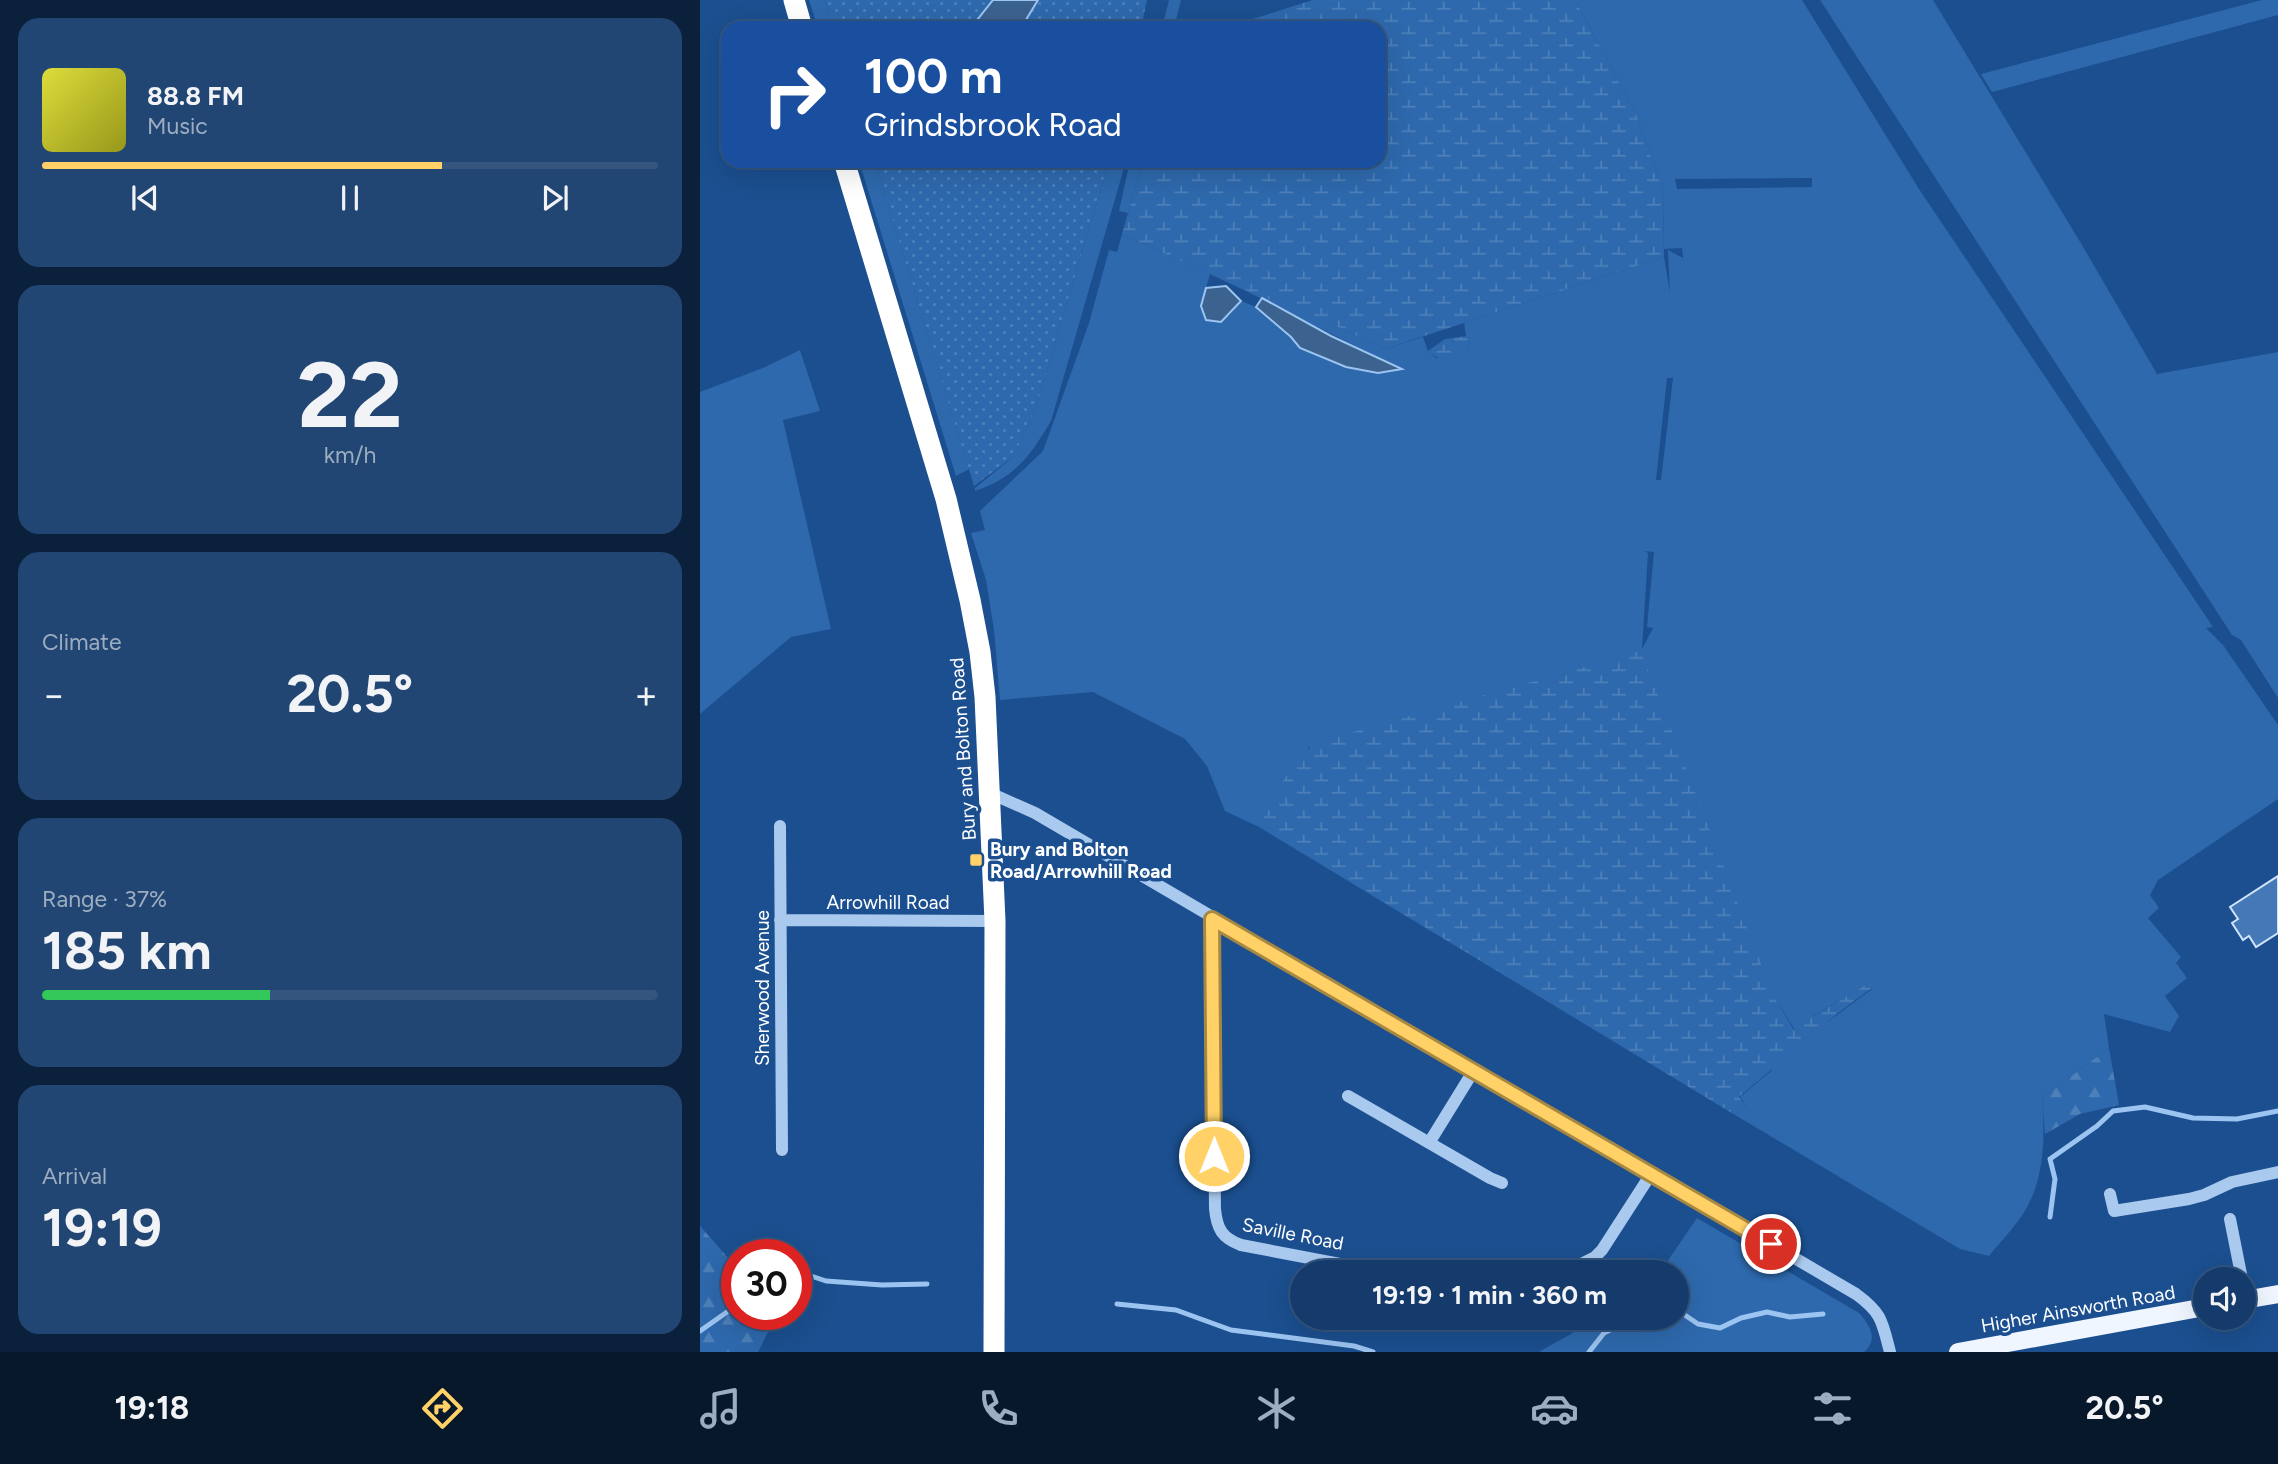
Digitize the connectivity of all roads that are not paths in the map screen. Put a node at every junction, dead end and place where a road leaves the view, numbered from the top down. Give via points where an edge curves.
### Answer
1 (793, 0) edge
2 (800, 21) edge
3 (846, 168) edge
4 (990, 793) junction
5 (780, 826) dead end
6 (1212, 919) junction
7 (780, 920) junction
8 (995, 921) junction
9 (1474, 1070) junction
10 (1348, 1096) dead end
11 (1429, 1143) junction
12 (782, 1150) dead end
13 (2278, 1172) edge
14 (1651, 1174) junction
15 (1502, 1182) dead end
16 (2110, 1194) dead end
17 (2230, 1219) dead end
18 (1319, 1260) edge
19 (1589, 1260) edge
20 (2240, 1267) edge
21 (2278, 1294) edge
22 (2256, 1296) edge
23 (2193, 1309) edge
24 (994, 1352) edge
25 (1890, 1352) edge
26 (1958, 1352) edge

1 - 2 highway
3 - 4 highway, Bury and Bolton Road via 937,465 970,600 985,697
4 - 6 street via 1035,813
4 - 8 highway, Bury and Bolton Road
5 - 7 street, Sherwood Avenue
6 - 9 street
6 - 18 street, Saville Road via 1215,1209 1221,1233 1241,1245
7 - 8 street, Arrowhill Road
7 - 12 street, Sherwood Avenue
8 - 24 highway, Bury and Bolton Road
9 - 11 street
9 - 14 street
10 - 11 street
11 - 15 street
13 - 16 street via 2232,1182 2189,1199 2114,1211
14 - 19 street via 1602,1250
14 - 25 street via 1863,1299 1877,1311
17 - 20 street
21 - 22 main road
23 - 26 main road, Higher Ainsworth Road

